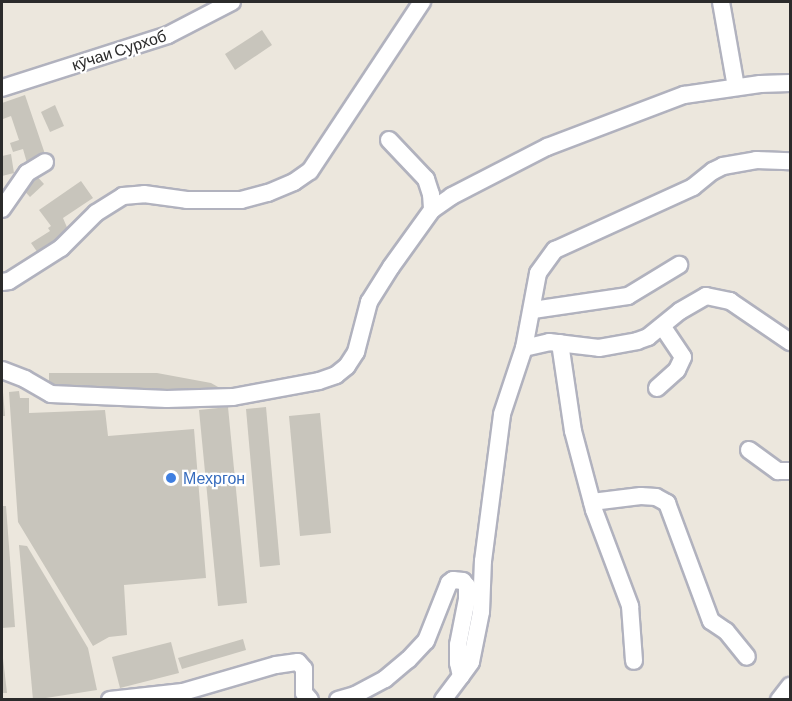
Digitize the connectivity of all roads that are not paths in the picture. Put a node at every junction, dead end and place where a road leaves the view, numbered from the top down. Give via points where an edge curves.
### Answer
1 (232, 2) edge
2 (422, 2) edge
3 (721, 2) edge
4 (790, 83) edge
5 (736, 87) junction
6 (2, 88) edge
7 (389, 140) dead end
8 (790, 161) edge
9 (45, 162) dead end
10 (2, 209) edge
11 (432, 210) junction
12 (679, 265) dead end
13 (2, 282) edge
14 (533, 310) junction
15 (662, 326) junction
16 (790, 342) edge
17 (560, 343) junction
18 (524, 348) junction
19 (2, 370) edge
20 (657, 388) dead end
21 (748, 450) dead end
22 (790, 471) edge
23 (592, 502) junction
24 (747, 657) dead end
25 (634, 661) dead end
26 (461, 676) junction
27 (790, 686) edge
28 (183, 696) edge
29 (110, 699) edge
30 (310, 699) edge
31 (338, 699) edge
32 (442, 699) edge
33 (779, 699) edge

1 - 6 street, кӯчаи Сурхоб via 168,35
2 - 13 street via 310,171 294,182 241,200 123,196 96,213 61,248
3 - 5 street
4 - 5 street
5 - 11 street via 684,94 547,147
7 - 11 street via 426,179
8 - 14 street via 756,160 723,166 693,187 555,250 538,273
9 - 10 street via 27,173
11 - 19 street via 369,302 356,352 336,375 233,397 167,399 51,394
12 - 14 street via 628,296
14 - 18 street
15 - 16 street via 698,299 718,297 730,300
15 - 17 street via 648,337 615,346
15 - 20 street via 683,357 677,370
17 - 18 street
17 - 23 street via 573,431
18 - 26 street via 502,414 476,646
21 - 22 street via 778,471
23 - 24 street via 641,496 667,503 711,621 726,631
23 - 25 street via 630,606
26 - 31 street via 458,645 467,586 458,579 449,583 426,641 408,660 385,680
26 - 32 street
27 - 33 street
28 - 29 street
28 - 30 street via 276,665 298,662 304,669 304,693

